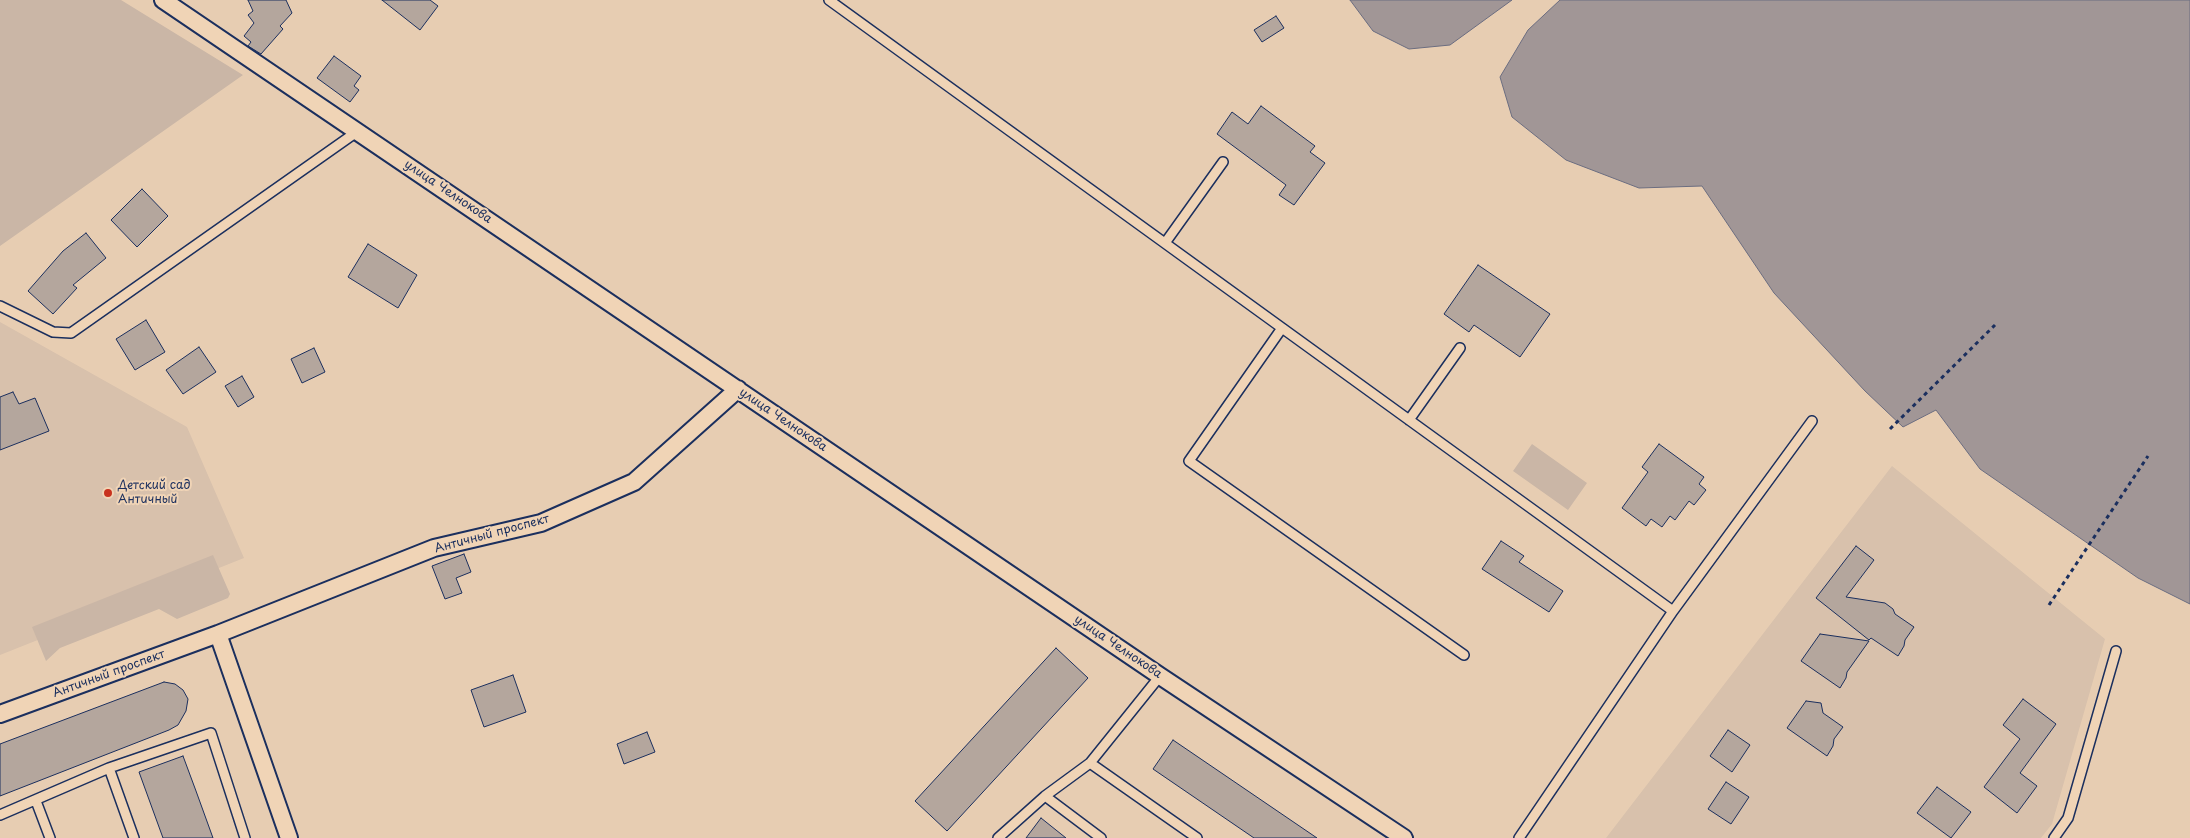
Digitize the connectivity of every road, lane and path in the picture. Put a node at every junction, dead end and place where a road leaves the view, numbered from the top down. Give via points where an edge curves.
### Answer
1 (163, 0) edge
2 (828, 0) edge
3 (358, 131) junction
4 (1223, 162) dead end
5 (1165, 243) junction
6 (0, 306) edge
7 (1995, 326) dead end
8 (1282, 328) junction
9 (1460, 348) dead end
10 (738, 389) junction
11 (1409, 420) junction
12 (1812, 421) dead end
13 (1890, 429) dead end
14 (2148, 456) dead end
15 (2049, 605) dead end
16 (1674, 611) junction
17 (218, 634) junction
18 (2116, 651) dead end
19 (1464, 655) dead end
20 (1160, 676) junction
21 (0, 714) edge
22 (1090, 763) junction
23 (110, 768) junction
24 (1045, 796) junction
25 (36, 801) junction
26 (0, 815) edge
27 (50, 838) edge
28 (134, 838) edge
29 (245, 838) edge
30 (289, 838) edge
31 (998, 838) edge
32 (1101, 838) edge
33 (1197, 838) edge
34 (1404, 838) edge
35 (1519, 838) edge
36 (2054, 838) edge

1 - 3 street, улица Челнокова
2 - 5 lane
3 - 6 lane via 71,333 53,332
3 - 10 street, улица Челнокова
4 - 5 lane
5 - 8 lane
7 - 13 path
8 - 11 lane
8 - 19 lane via 1189,460
9 - 11 lane
10 - 17 street, Античный проспект via 634,482 541,523 434,548
10 - 20 street, улица Челнокова
11 - 16 lane
12 - 16 lane
14 - 15 path
16 - 35 lane
17 - 21 street, Античный проспект
17 - 30 street
18 - 36 lane via 2068,818
20 - 22 lane
20 - 34 street, улица Челнокова
22 - 24 lane
22 - 33 lane
23 - 25 lane
23 - 28 lane
23 - 29 lane via 211,732
24 - 31 lane
24 - 32 lane
25 - 26 lane
25 - 27 lane

